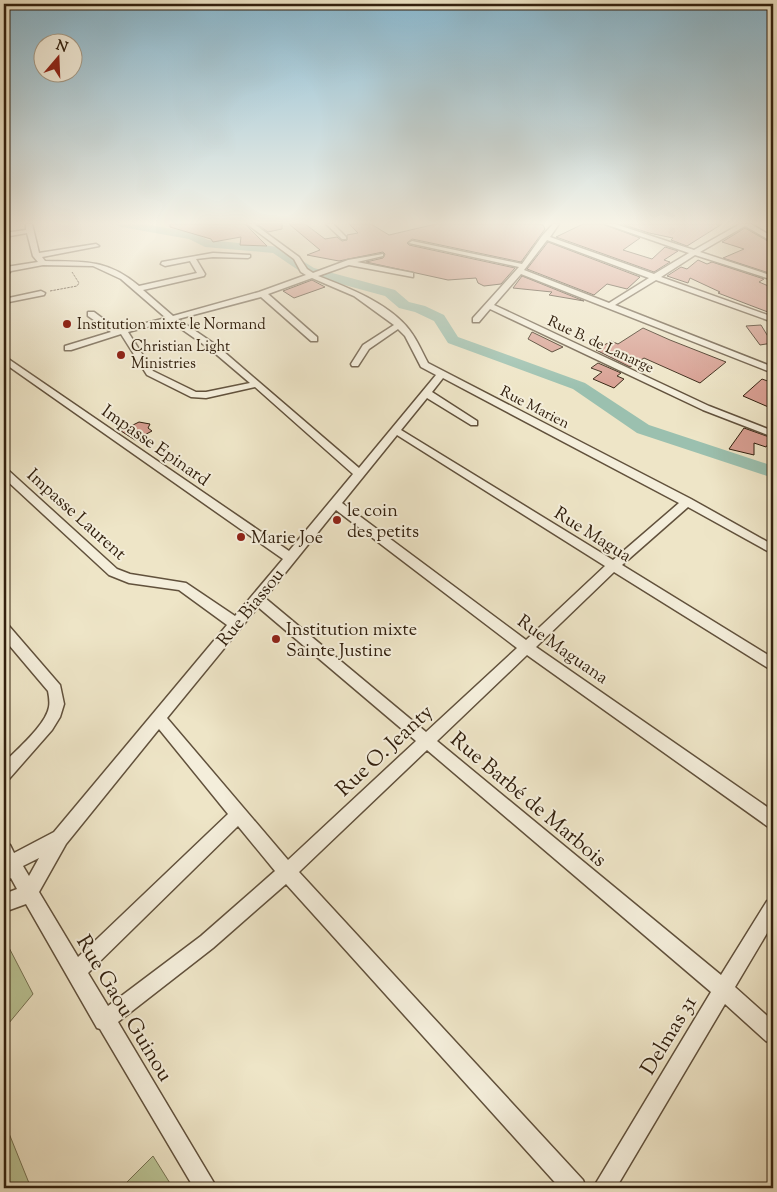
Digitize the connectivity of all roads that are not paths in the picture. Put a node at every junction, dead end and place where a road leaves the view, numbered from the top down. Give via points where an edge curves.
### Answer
1 (127, 280) edge
2 (178, 280) edge
3 (294, 280) edge
4 (323, 280) edge
5 (513, 280) edge
6 (547, 280) edge
7 (651, 280) edge
8 (662, 280) edge
9 (138, 289) junction
10 (41, 293) road end
11 (263, 294) junction
12 (4, 301) edge
13 (489, 306) junction
14 (609, 306) junction
15 (91, 314) dead end
16 (172, 319) junction
17 (476, 320) dead end
18 (773, 320) edge
19 (399, 325) junction
20 (119, 331) junction
21 (314, 339) dead end
22 (68, 348) dead end
23 (4, 359) edge
24 (355, 364) dead end
25 (773, 370) edge
26 (441, 375) junction
27 (257, 384) junction
28 (426, 393) junction
29 (474, 423) dead end
30 (395, 430) junction
31 (773, 434) edge
32 (4, 472) edge
33 (359, 474) junction
34 (687, 502) junction
35 (334, 504) junction
36 (773, 550) edge
37 (290, 558) junction
38 (612, 567) junction
39 (257, 599) junction
40 (236, 624) junction
41 (4, 630) edge
42 (526, 647) junction
43 (773, 665) edge
44 (158, 718) junction
45 (425, 740) junction
46 (4, 774) edge
47 (239, 814) junction
48 (773, 820) edge
49 (60, 838) junction
50 (6, 863) edge
51 (287, 872) junction
52 (28, 894) junction
53 (4, 903) edge
54 (773, 907) edge
55 (75, 972) junction
56 (723, 989) junction
57 (104, 1021) junction
58 (773, 1034) edge
59 (206, 1188) edge
60 (576, 1188) edge
61 (604, 1188) edge

1 - 9 street
2 - 9 street
3 - 11 street
4 - 19 street, Rue Marien via 357,294
5 - 13 street
6 - 14 street
7 - 14 street
8 - 18 street
9 - 16 street
10 - 12 street
11 - 16 street
11 - 21 street
13 - 17 street
13 - 31 street, Rue B. de Lanarge via 706,408
14 - 25 street
15 - 20 street
16 - 20 street
16 - 27 street via 213,347
19 - 24 street via 366,347
19 - 26 street, Rue Marien via 409,335 424,365
20 - 22 street
20 - 27 street via 150,373 194,395
23 - 37 street, Impasse Epinard
26 - 28 street, Rue Biassou
26 - 34 street, Rue Marien
27 - 33 street
28 - 29 street
28 - 30 street, Rue Biassou
30 - 33 street, Rue Biassou
30 - 38 street, Rue Magua
32 - 40 street, Impasse Laurent via 113,572 129,578 182,586
33 - 35 street, Rue Biassou
34 - 36 street, Rue Marien
34 - 38 street, Rue O. Jeanty
35 - 37 street, Rue Biassou
35 - 42 street, Rue Maguana
37 - 39 street, Rue Biassou
38 - 42 street, Rue O. Jeanty
38 - 43 street, Rue Magua
39 - 40 street, Rue Biassou
39 - 45 street, Rue Barbé de Marbois
40 - 44 street, Rue Biassou
41 - 46 street via 55,689 56,700 56,709 49,721
42 - 45 street, Rue O. Jeanty
42 - 48 street, Rue Maguana
44 - 47 street
44 - 49 street, Rue Biassou
45 - 51 street, Rue O. Jeanty
45 - 56 street, Rue Barbé de Marbois
47 - 51 street
47 - 55 street
49 - 50 street, Rue Biassou
49 - 52 street, Rue Biassou
50 - 52 street, Rue Gaou Guinou
51 - 57 street, Rue O. Jeanty via 207,942
51 - 60 street
52 - 53 street
52 - 55 street, Rue Gaou Guinou
54 - 56 street, Delmas 31
55 - 57 street, Rue Gaou Guinou
56 - 58 street, Rue Barbé de Marbois
56 - 61 street, Delmas 31
57 - 59 street, Rue Gaou Guinou

